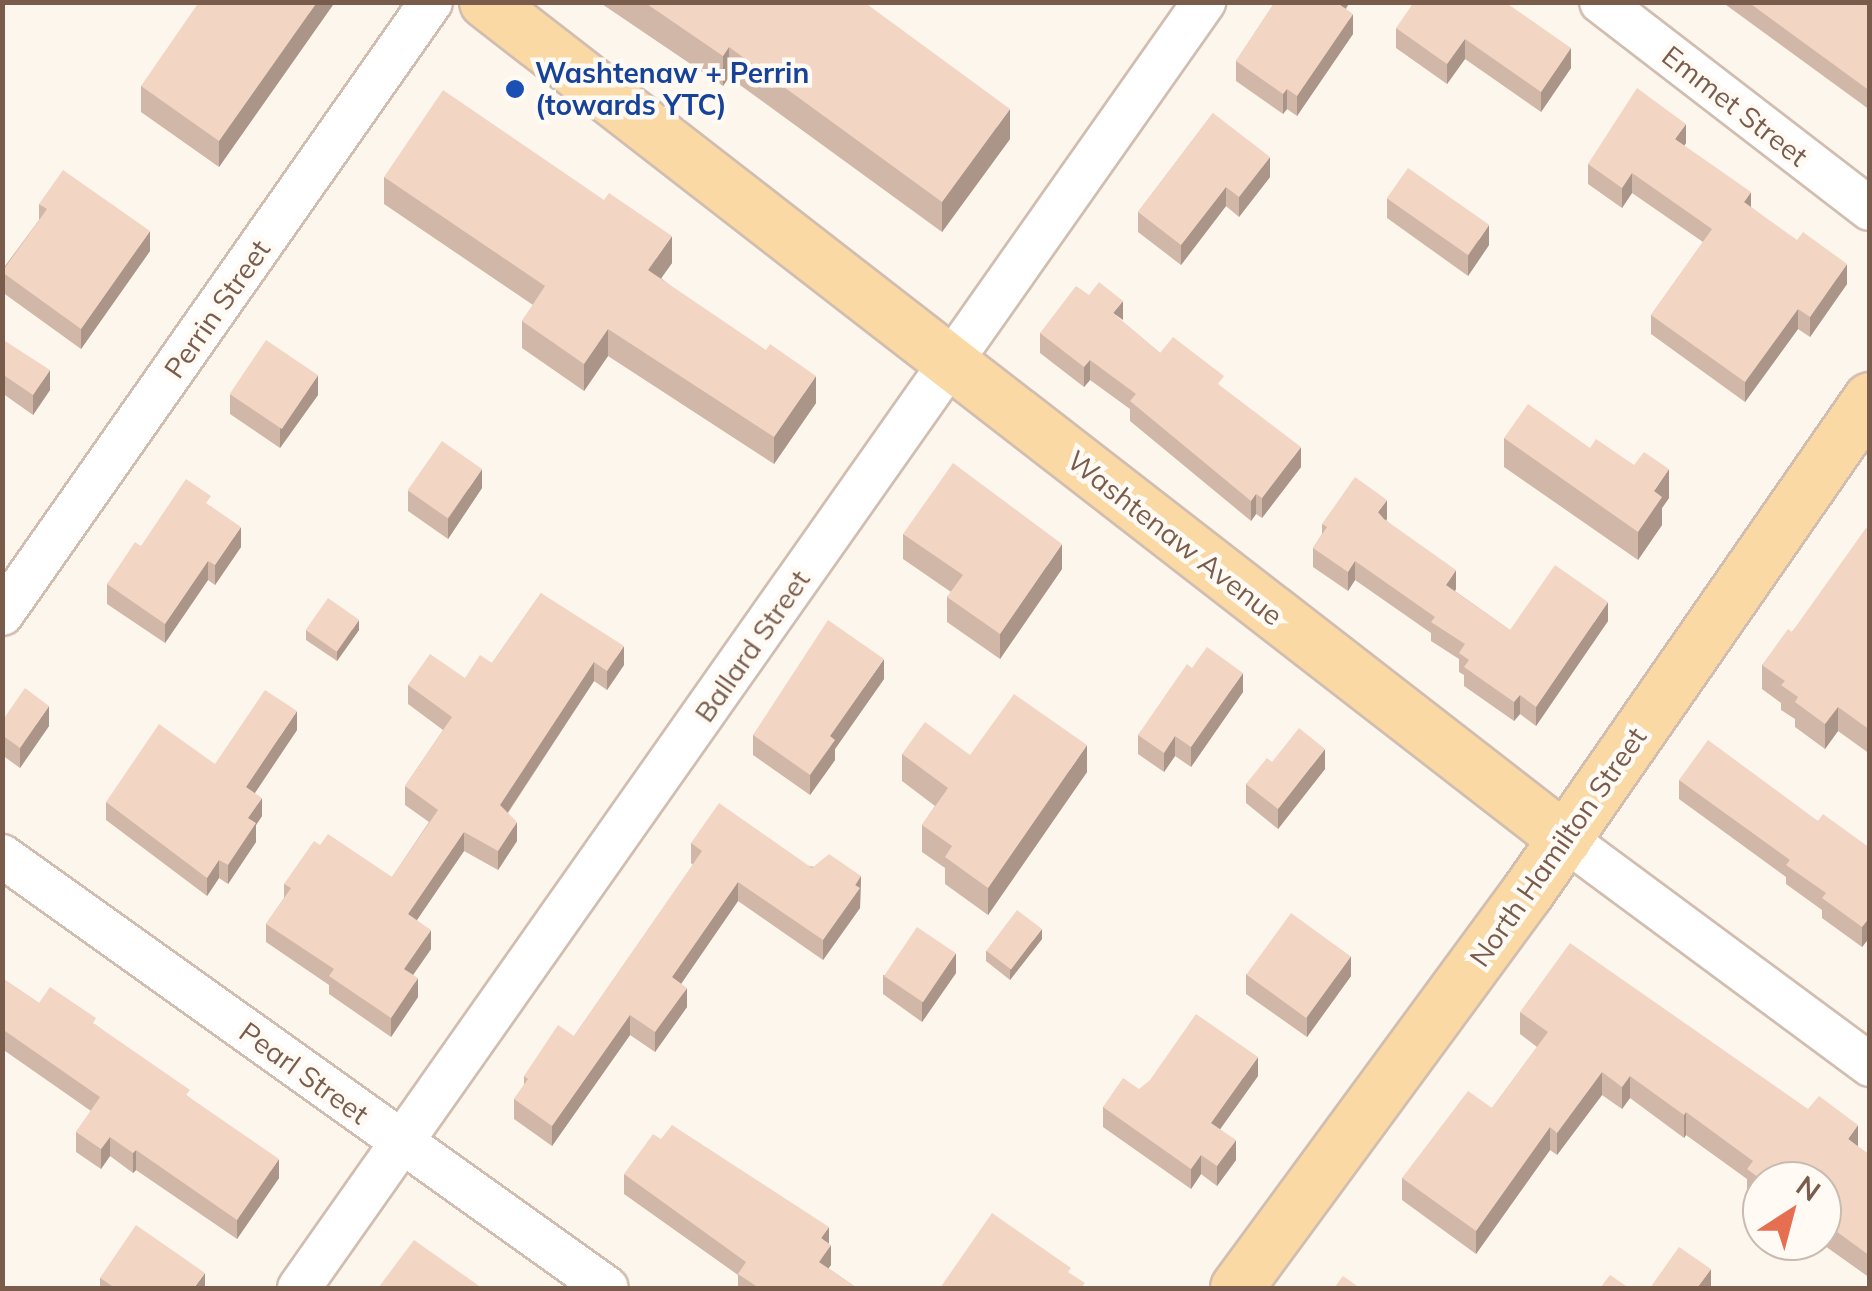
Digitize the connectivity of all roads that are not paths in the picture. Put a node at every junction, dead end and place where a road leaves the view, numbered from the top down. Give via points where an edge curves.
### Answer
1 (431, 2) edge
2 (486, 2) edge
3 (1204, 2) edge
4 (1600, 2) edge
5 (1870, 209) edge
6 (951, 363) junction
7 (1870, 399) edge
8 (2, 614) edge
9 (1565, 839) junction
10 (2, 856) edge
11 (1870, 1065) edge
12 (401, 1143) junction
13 (299, 1288) edge
14 (608, 1288) edge
15 (1238, 1288) edge

1 - 8 street, Perrin Street
2 - 6 main road, Washtenaw Avenue
3 - 6 street, Ballard Street
4 - 5 street, Emmet Street
6 - 9 main road, Washtenaw Avenue
6 - 12 street, Ballard Street
7 - 9 main road, North Hamilton Street
9 - 11 street, Washtenaw Avenue
9 - 15 main road, North Hamilton Street
10 - 12 street, Pearl Street
12 - 13 street, Ballard Street
12 - 14 street, Pearl Street

